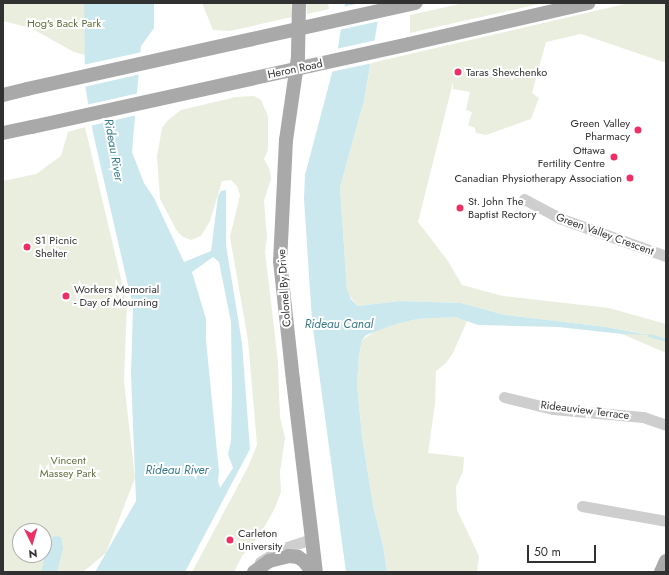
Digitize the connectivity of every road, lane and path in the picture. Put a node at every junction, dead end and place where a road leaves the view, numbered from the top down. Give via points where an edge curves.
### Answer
1 (299, 3) edge
2 (416, 3) edge
3 (588, 3) edge
4 (3, 95) edge
5 (3, 133) edge
6 (524, 199) dead end
7 (666, 256) edge
8 (504, 397) dead end
9 (666, 425) edge
10 (582, 506) dead end
11 (666, 521) edge
12 (312, 539) junction
13 (666, 561) edge
14 (253, 572) edge
15 (312, 572) edge
16 (316, 572) edge
17 (661, 572) edge

1 - 12 main road, Colonel By Drive via 298,57 286,148 280,261
2 - 4 main road, bridge
3 - 5 main road, Heron Road, bridge
6 - 7 street, Green Valley Crescent via 558,218
8 - 9 street, Rideauview Terrace via 553,409 643,417
10 - 11 street
12 - 14 street via 272,552
12 - 16 main road, Colonel By Drive
13 - 17 main road
14 - 15 main road via 269,561 289,556 304,561

